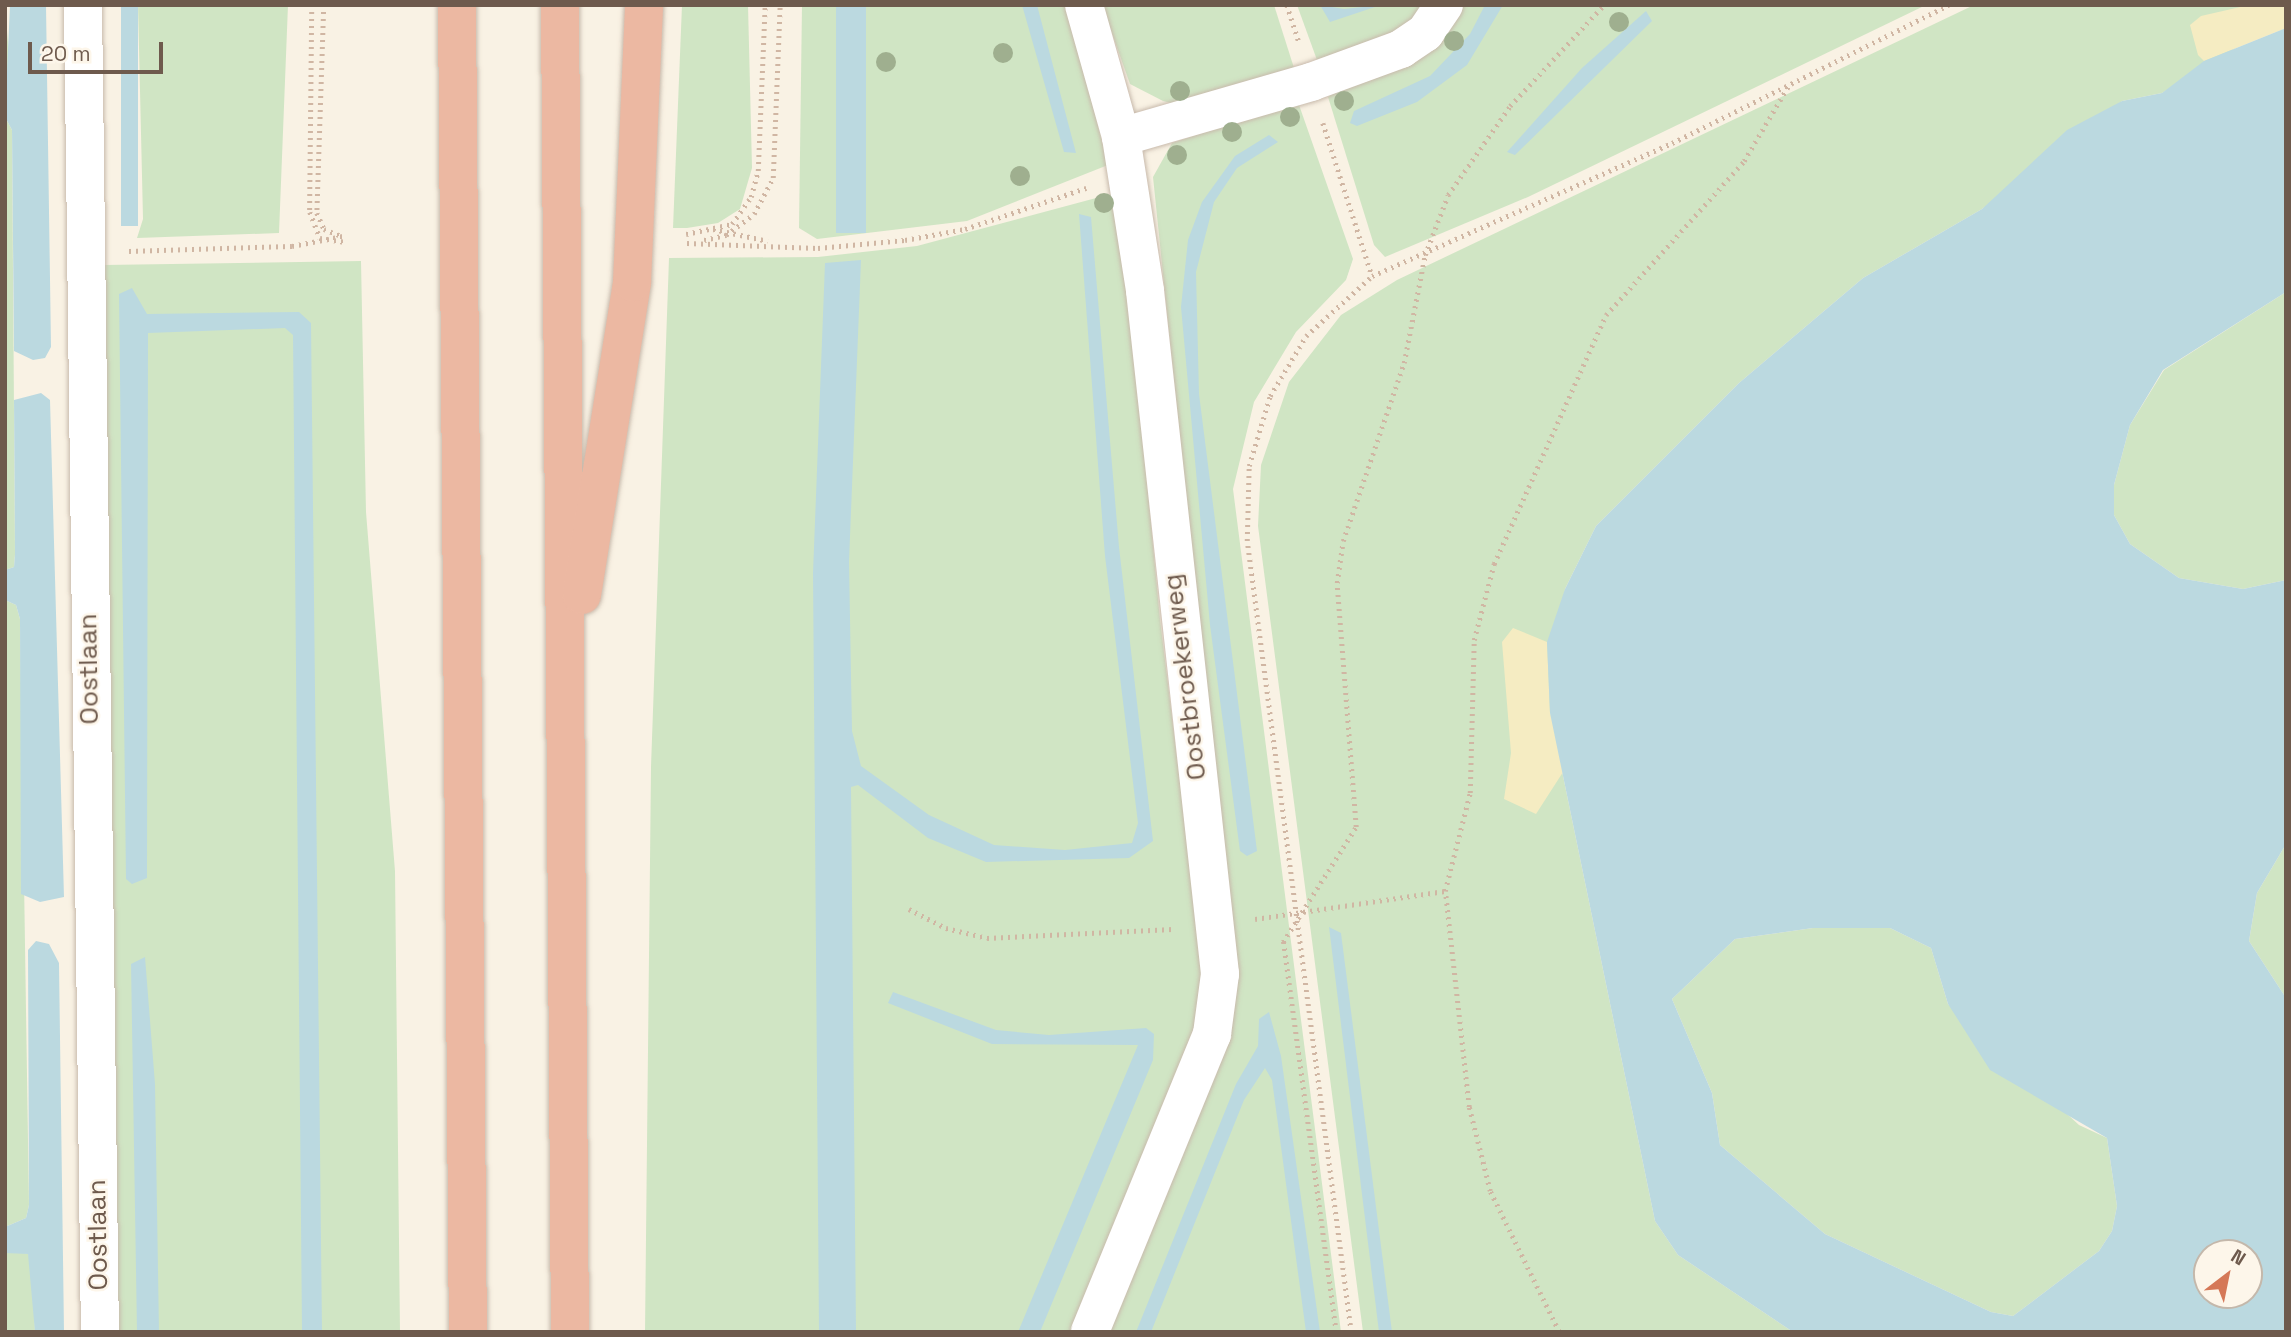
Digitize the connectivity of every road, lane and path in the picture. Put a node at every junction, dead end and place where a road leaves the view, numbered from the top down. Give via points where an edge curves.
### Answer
1 (83, 5) edge
2 (312, 5) edge
3 (324, 5) edge
4 (457, 5) edge
5 (560, 5) edge
6 (644, 5) edge
7 (765, 5) edge
8 (780, 5) edge
9 (1084, 5) edge
10 (1444, 5) edge
11 (1604, 5) edge
12 (1949, 5) edge
13 (1311, 82) junction
14 (1790, 85) junction
15 (1121, 137) junction
16 (1128, 177) junction
17 (713, 229) junction
18 (687, 234) dead end
19 (726, 235) junction
20 (326, 242) junction
21 (344, 242) dead end
22 (772, 243) junction
23 (83, 253) junction
24 (1426, 255) junction
25 (1372, 276) junction
26 (565, 704) junction
27 (1445, 891) junction
28 (909, 909) dead end
29 (1299, 913) junction
30 (1215, 925) junction
31 (100, 1332) edge
32 (468, 1332) edge
33 (570, 1332) edge
34 (1090, 1332) edge
35 (1336, 1332) edge
36 (1351, 1332) edge
37 (1559, 1332) edge

1 - 23 street, Oostlaan
2 - 20 path via 310,212 313,230
3 - 20 path via 317,213 324,229 344,236
4 - 32 highway
5 - 26 highway
6 - 26 highway via 632,282
7 - 17 path via 757,178 741,215
8 - 19 path via 774,178 754,214
9 - 15 street, Oostbroekerweg
10 - 13 street via 1424,33 1401,49
11 - 24 path via 1510,106 1458,176
12 - 14 path
13 - 15 street
13 - 25 path
14 - 24 path
14 - 27 path via 1744,161 1606,315 1494,564 1474,640 1470,793
15 - 16 street, Oostbroekerweg
16 - 22 path via 965,229 818,248
16 - 30 street, Oostbroekerweg
17 - 18 path
17 - 19 path
19 - 22 path
19 - 22 path via 687,243
20 - 21 path
20 - 23 path
23 - 31 street, Oostlaan
24 - 25 path
24 - 29 path via 1404,363 1359,486 1337,583 1356,827
25 - 29 path via 1321,318 1279,377 1256,431 1246,484 1247,541
26 - 33 highway
27 - 29 path
27 - 37 path via 1476,1146 1508,1235
28 - 30 path via 946,928 987,938
29 - 35 path via 1283,942
29 - 36 path
30 - 34 street, Oostbroekerweg via 1220,974 1212,1034

